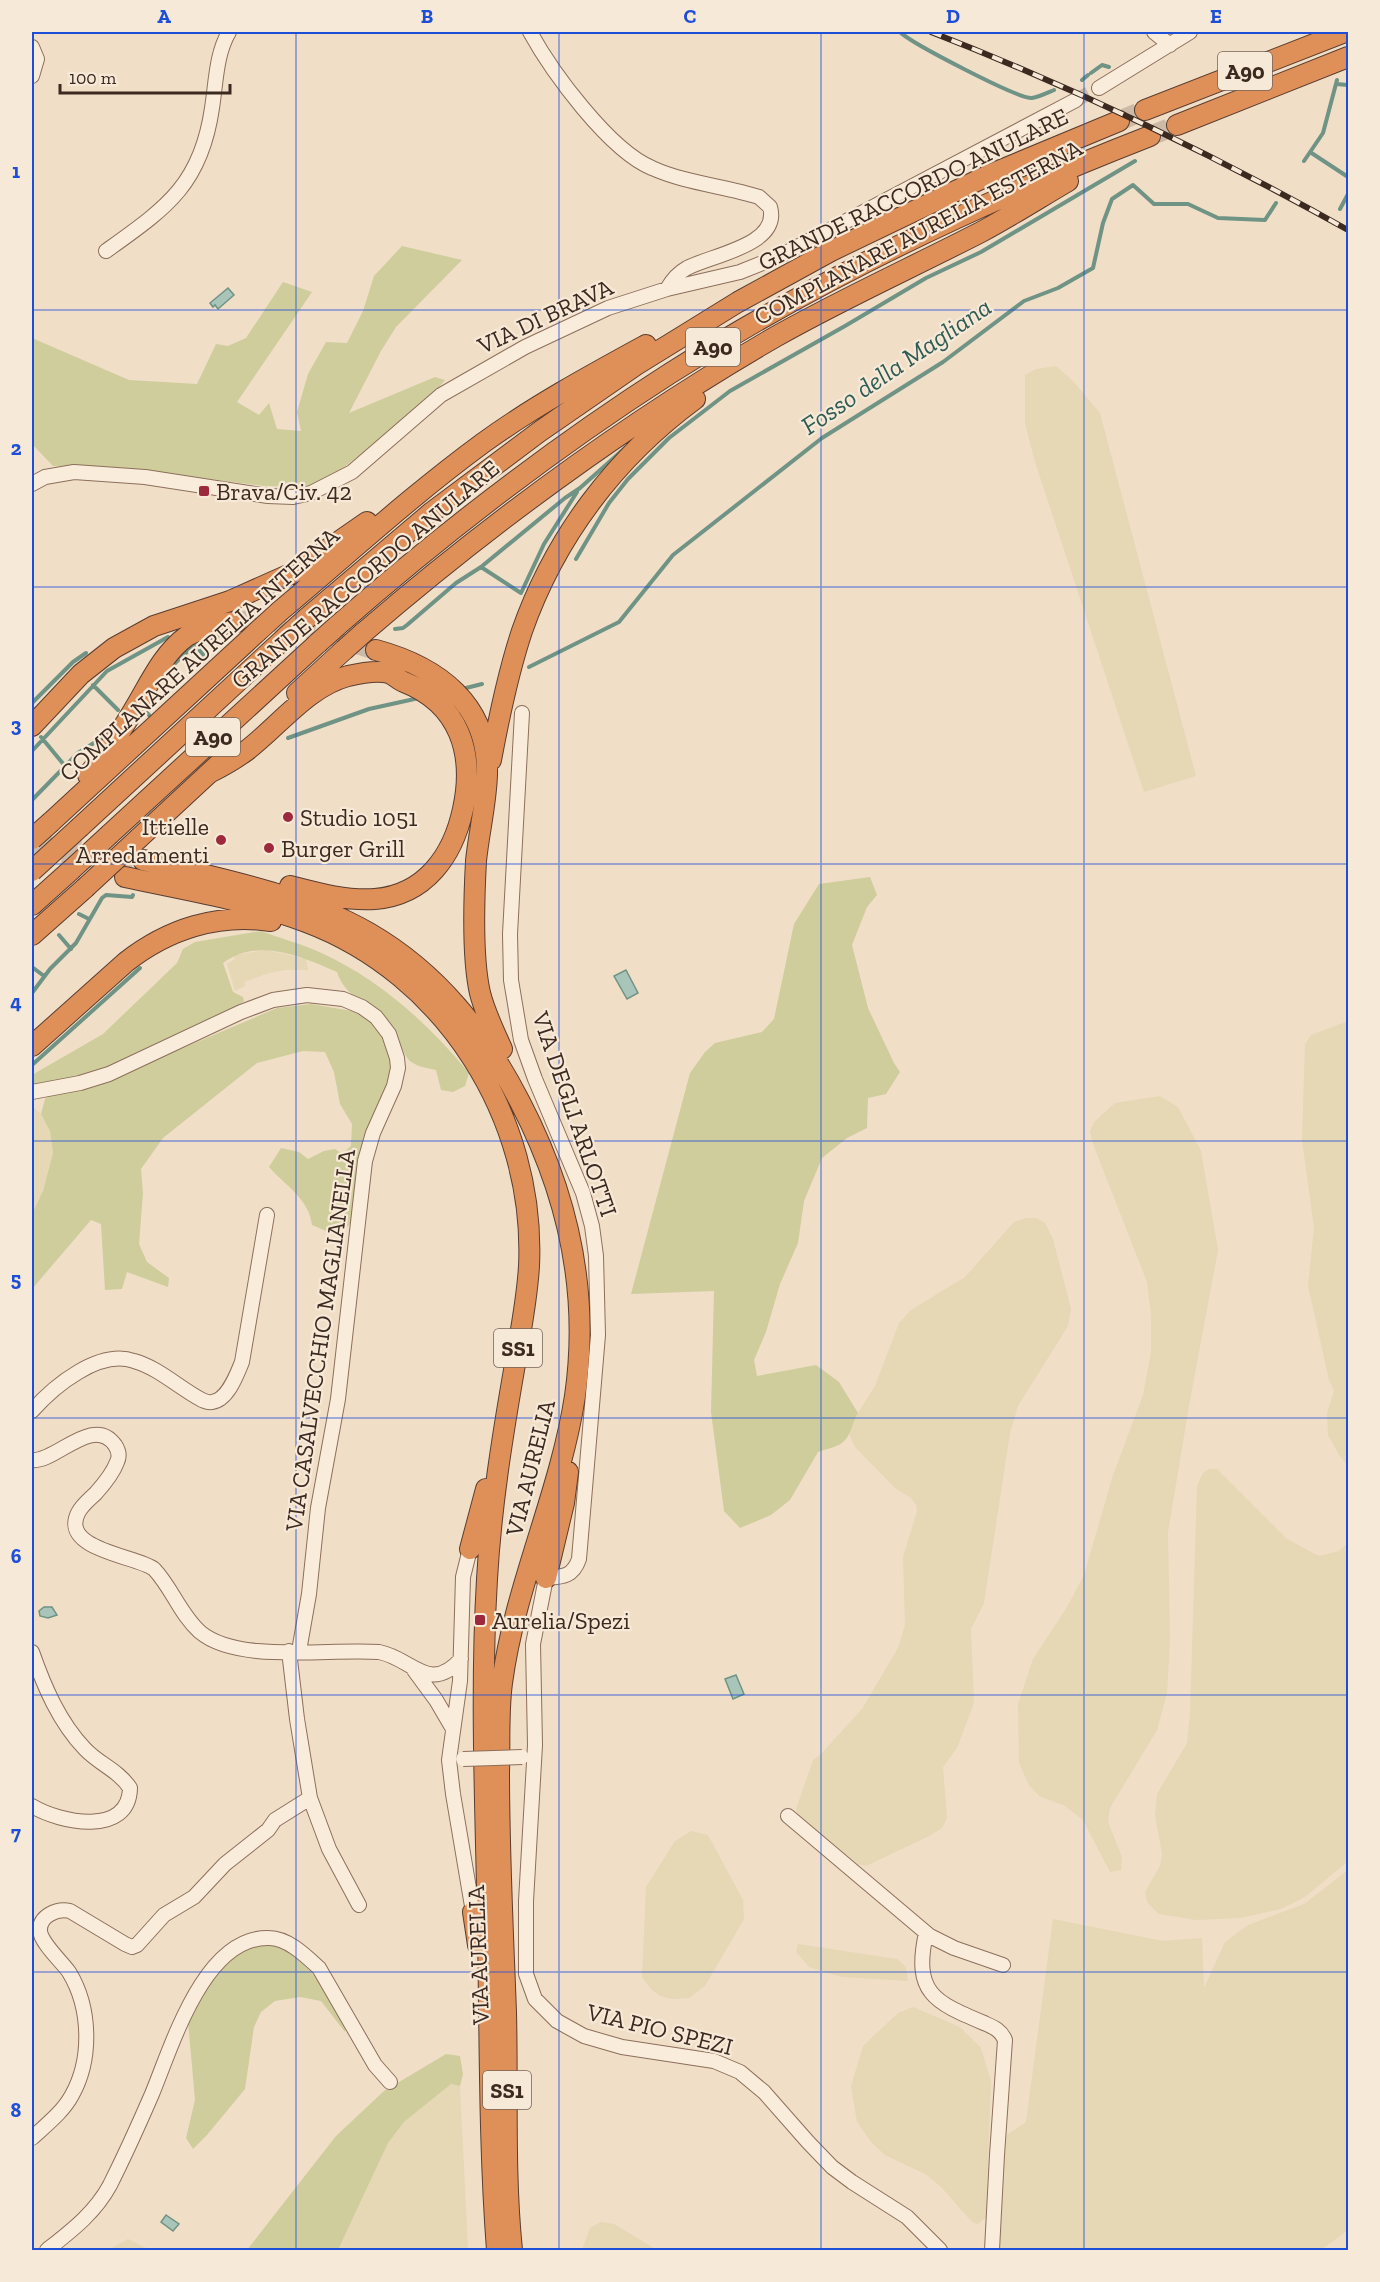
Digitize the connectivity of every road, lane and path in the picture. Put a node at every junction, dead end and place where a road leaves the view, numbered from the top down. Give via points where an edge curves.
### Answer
1 (229, 32) edge
2 (530, 32) edge
3 (1154, 32) edge
4 (1190, 32) edge
5 (1345, 32) edge
6 (1170, 45) junction
7 (32, 47) edge
8 (1348, 57) edge
9 (32, 76) edge
10 (1099, 88) tunnel mouth
11 (1076, 100) tunnel mouth
12 (1145, 110) tunnel mouth
13 (1119, 121) tunnel mouth
14 (1177, 125) tunnel mouth
15 (1142, 139) joint
16 (106, 250) dead end
17 (667, 289) junction
18 (738, 302) junction
19 (774, 338) junction
20 (452, 466) junction
21 (32, 483) edge
22 (236, 622) tunnel mouth
23 (376, 650) tunnel mouth
24 (522, 713) dead end
25 (32, 726) edge
26 (211, 772) junction
27 (487, 777) junction
28 (58, 815) junction
29 (32, 839) edge
30 (143, 860) tunnel mouth
31 (181, 870) junction
32 (32, 871) edge
33 (125, 877) tunnel mouth
34 (79, 893) junction
35 (32, 905) edge
36 (32, 935) edge
37 (32, 952) edge
38 (438, 1014) junction
39 (32, 1046) edge
40 (32, 1092) edge
41 (536, 1135) junction
42 (267, 1215) dead end
43 (32, 1411) edge
44 (503, 1435) junction
45 (567, 1439) junction
46 (32, 1460) edge
47 (471, 1549) joint
48 (546, 1578) junction
49 (294, 1651) junction
50 (32, 1652) edge
51 (461, 1659) junction
52 (413, 1669) junction
53 (453, 1729) junction
54 (528, 1756) junction
55 (449, 1760) junction
56 (310, 1798) junction
57 (32, 1806) edge
58 (788, 1816) dead end
59 (359, 1905) dead end
60 (473, 1912) joint
61 (926, 1933) junction
62 (1003, 1965) dead end
63 (531, 1992) joint
64 (490, 2052) junction
65 (390, 2082) dead end
66 (32, 2138) edge
67 (47, 2250) edge
68 (497, 2250) edge
69 (512, 2250) edge
70 (940, 2250) edge
71 (993, 2250) edge

1 - 16 street via 221,53 206,143 192,173 166,206
2 - 17 street via 567,89 632,156 660,171 759,197 770,207 771,223 764,234 687,268 676,275
3 - 6 street
4 - 6 street
5 - 12 highway, A90
6 - 10 street
7 - 9 street via 37,59
8 - 14 highway, A90
11 - 17 street, VIA DI BRAVA via 780,256 740,272
13 - 18 highway, GRANDE RACCORDO ANULARE / A90 via 989,175 842,246
15 - 19 highway, COMPLANARE AURELIA ESTERNA via 991,227
15 - 35 highway, GRANDE RACCORDO ANULARE / A90, bridge via 1014,192 816,288 620,407 532,467 337,626
17 - 21 street, VIA DI BRAVA via 583,319 470,377 441,395 352,472 311,493 268,496 145,477 74,472
18 - 20 highway, COMPLANARE AURELIA INTERNA via 696,319 614,363 533,410
18 - 32 highway, GRANDE RACCORDO ANULARE / A90, bridge via 538,432 432,512 307,618
19 - 26 highway, COMPLANARE AURELIA ESTERNA, bridge via 665,404 563,473 452,558 363,633
19 - 27 highway via 757,356 674,414 602,486 578,516 544,576 522,632
20 - 25 highway via 295,572 154,626 114,648 81,674
20 - 28 highway, COMPLANARE AURELIA INTERNA, bridge via 280,611
22 - 28 highway via 195,632 168,654 124,726
23 - 27 highway via 428,669 465,701 484,742
24 - 48 street, VIA DEGLI ARLOTTI via 511,980 528,1060 583,1193 592,1226 598,1283 598,1335 579,1559 570,1575
26 - 31 highway via 246,751 306,698 334,681 380,673 391,674 424,692 449,714 464,743 468,781 459,828 447,855 415,887 385,897 355,899 225,872
26 - 34 highway, COMPLANARE AURELIA ESTERNA, bridge
27 - 41 highway via 476,861 478,984
28 - 29 highway, COMPLANARE AURELIA INTERNA, bridge
30 - 31 highway, VIA AURELIA / SS1
31 - 41 highway, VIA AURELIA / SS1 via 305,903 351,923 404,956 448,994 479,1031
33 - 38 highway, VIA AURELIA / SS1 via 308,923 390,969
34 - 36 highway, COMPLANARE AURELIA ESTERNA
34 - 37 highway
38 - 39 highway via 352,955 307,932 259,920 224,920 186,928 140,951
38 - 44 highway, VIA AURELIA / SS1 via 494,1095 522,1178 528,1269
40 - 49 street, VIA CASALVECCHIO MAGLIANELLA via 109,1074 241,1012 284,998 318,996 354,1003 376,1017 393,1042 396,1076 365,1161 338,1399 318,1508 308,1603
41 - 45 highway, VIA AURELIA / SS1 via 562,1203 579,1297 577,1379
42 - 43 street via 242,1362 219,1399 202,1400 147,1366 121,1358 85,1368
44 - 47 highway
44 - 64 highway, VIA AURELIA / SS1 via 490,1537 484,1638
45 - 48 highway via 567,1483
45 - 69 highway, VIA AURELIA / SS1 via 512,1632 500,1705
46 - 49 street via 43,1459 87,1437 102,1437 113,1443 119,1454 117,1464 76,1516 76,1528 83,1539 93,1547 152,1567 191,1623 213,1641 241,1650
47 - 51 street, VIA AURELIA via 462,1588
48 - 54 street, VIA AURELIA via 533,1644
49 - 52 street via 379,1652 396,1656
49 - 56 street, VIA CASALVECCHIO MAGLIANELLA via 297,1719
50 - 57 street via 52,1702 72,1734 86,1751 123,1777 130,1788 121,1813 111,1819 81,1822
51 - 52 street via 438,1674
51 - 53 street, VIA AURELIA
52 - 53 street
53 - 55 street, VIA AURELIA
54 - 55 street, bridge
54 - 63 street, VIA AURELIA via 525,1908 526,1974
55 - 60 street, VIA AURELIA
56 - 59 street, VIA CASALVECCHIO MAGLIANELLA via 328,1849
56 - 66 street via 275,1820 194,1898 164,1915 137,1945 125,1944 70,1911 54,1911 46,1918 40,1931 77,1987 87,2048 72,2096
58 - 61 street
60 - 64 highway
61 - 62 street via 948,1946
61 - 71 street via 922,1972 930,1992 947,2006 1004,2036
63 - 70 street, VIA PIO SPEZI via 546,2012 584,2036 622,2047 714,2061 740,2072 764,2092 832,2167 907,2217
64 - 68 highway, VIA AURELIA / SS1
65 - 67 street via 375,2065 319,1968 280,1940 256,1939 241,1946 209,1973 189,2005 109,2187 82,2221

